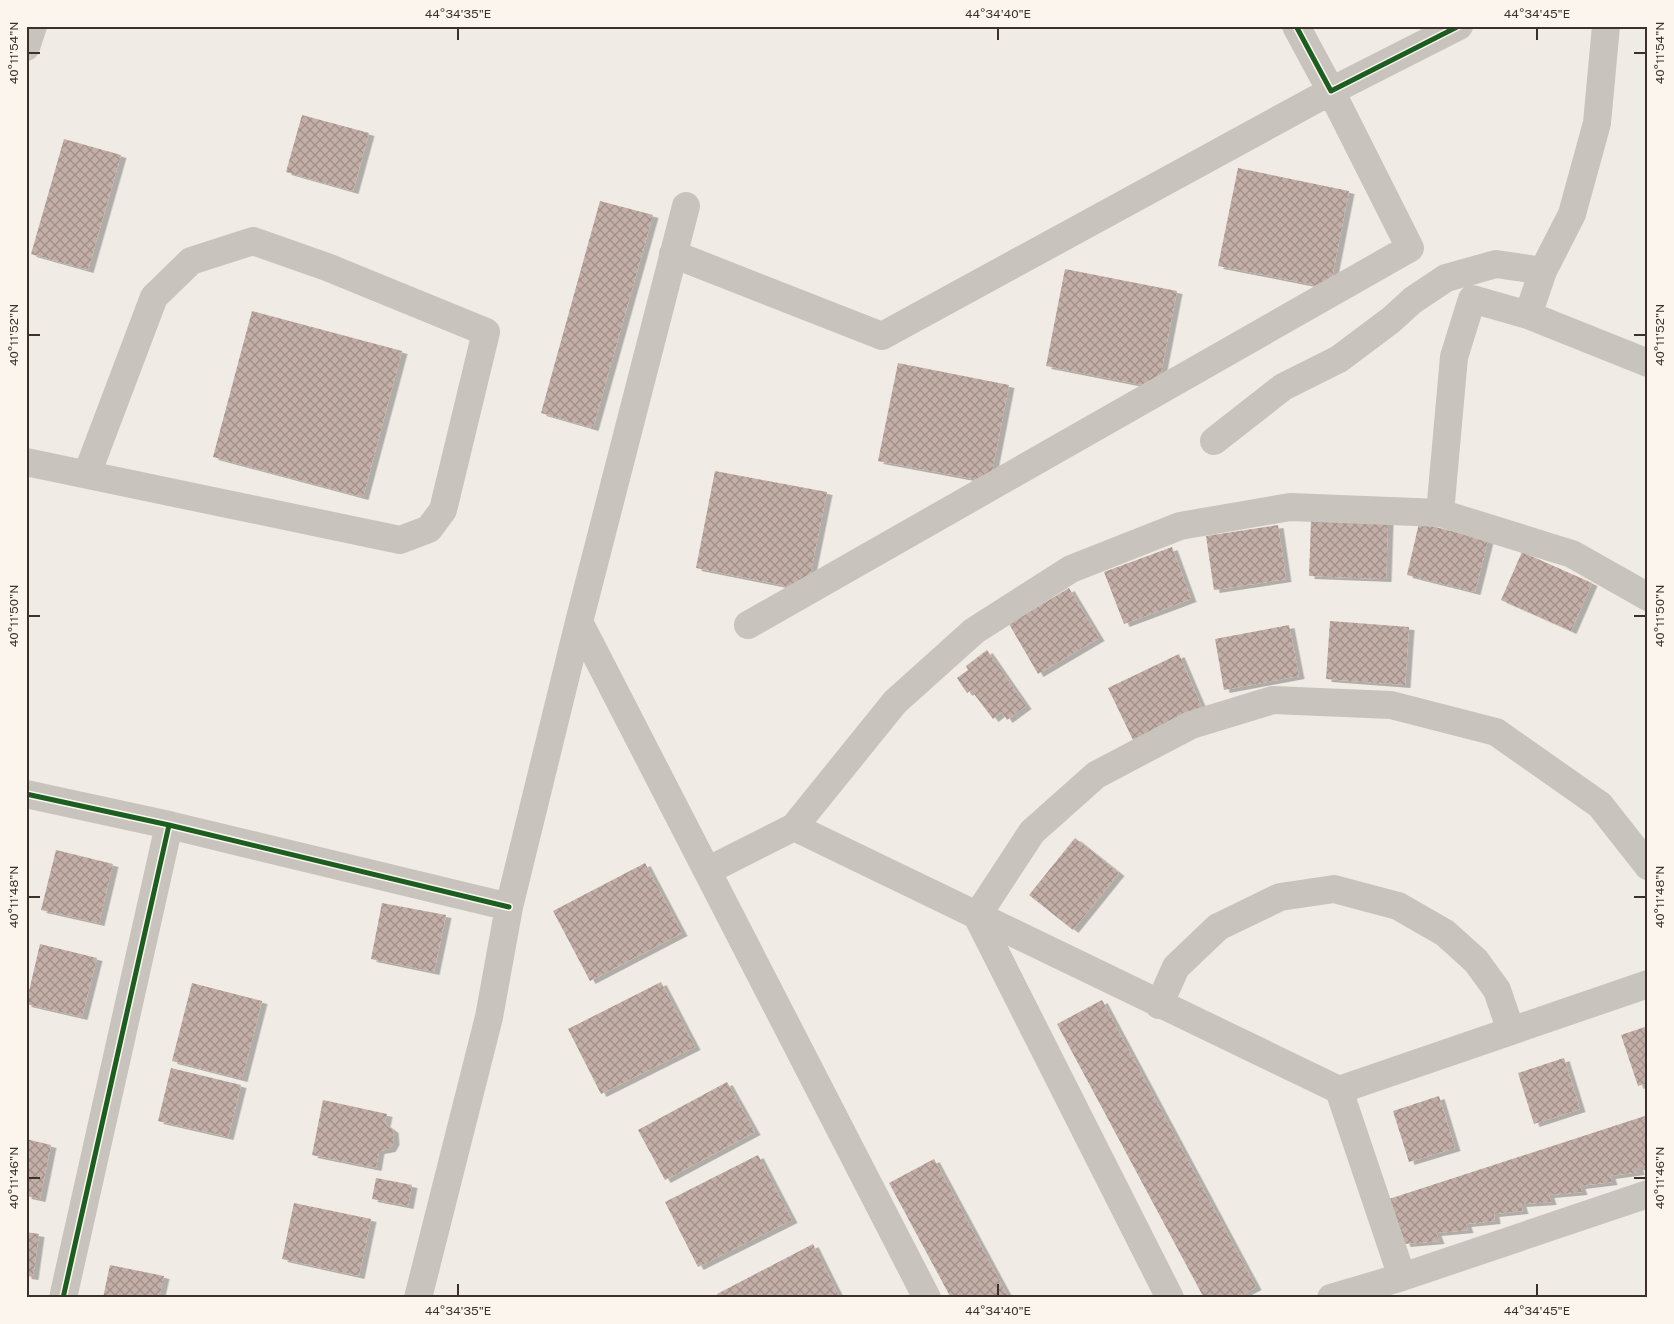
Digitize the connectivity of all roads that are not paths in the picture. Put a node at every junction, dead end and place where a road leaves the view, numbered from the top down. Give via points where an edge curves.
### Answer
1 (33, 26) edge
2 (1296, 26) edge
3 (1459, 26) edge
4 (1606, 26) edge
5 (26, 47) edge
6 (1331, 92) junction
7 (686, 206) dead end
8 (673, 254) junction
9 (1543, 271) junction
10 (1528, 315) junction
11 (1648, 363) edge
12 (1214, 441) dead end
13 (26, 462) edge
14 (87, 474) junction
15 (1440, 513) junction
16 (1648, 598) edge
17 (579, 622) junction
18 (748, 625) dead end
19 (26, 794) edge
20 (169, 825) junction
21 (794, 827) junction
22 (1648, 866) edge
23 (706, 871) junction
24 (509, 907) junction
25 (977, 916) junction
26 (1648, 984) edge
27 (1159, 1005) junction
28 (1511, 1031) junction
29 (1339, 1090) junction
30 (1648, 1194) edge
31 (1402, 1277) junction
32 (63, 1298) edge
33 (418, 1298) edge
34 (927, 1298) edge
35 (1170, 1298) edge
36 (1331, 1298) edge

1 - 5 street
2 - 6 street
3 - 6 street
4 - 9 street via 1597,123 1572,214
6 - 8 street via 882,336
6 - 18 street via 1410,248
7 - 8 street
8 - 17 street
9 - 10 street
9 - 12 street via 1496,264 1446,278 1339,359 1283,387
10 - 11 street
10 - 15 street via 1472,298 1454,357
13 - 14 street
14 - 14 street via 400,540 429,529 442,510 486,332 254,241 190,260 154,297
15 - 16 street via 1572,554
15 - 21 street via 1290,507 1180,526 1071,569 974,631 895,702
17 - 23 street
17 - 24 street
19 - 20 street
20 - 24 street
20 - 32 street
21 - 23 street
21 - 25 street
22 - 25 street via 1600,805 1496,732 1391,705 1273,700 1192,725 1096,775 1032,832
23 - 34 street
24 - 33 street via 489,1017
25 - 27 street
25 - 35 street
26 - 28 street
27 - 28 street via 1176,967 1218,927 1280,897 1334,889 1398,906 1445,933 1476,961 1497,990
27 - 29 street
28 - 29 street
29 - 31 street
30 - 31 street
31 - 36 street

